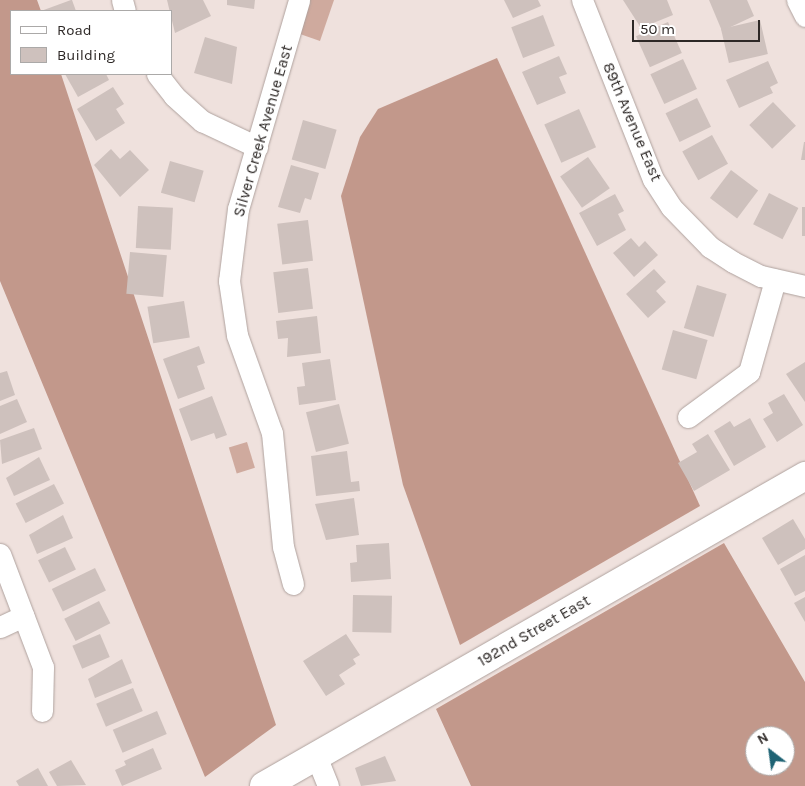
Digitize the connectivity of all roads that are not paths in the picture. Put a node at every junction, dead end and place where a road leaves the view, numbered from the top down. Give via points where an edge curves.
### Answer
1 (299, 0) edge
2 (582, 0) edge
3 (797, 0) edge
4 (805, 16) edge
5 (158, 75) edge
6 (257, 147) junction
7 (775, 280) junction
8 (805, 286) edge
9 (688, 417) dead end
10 (805, 476) edge
11 (0, 554) edge
12 (293, 584) dead end
13 (24, 616) junction
14 (0, 626) edge
15 (42, 711) dead end
16 (316, 756) junction
17 (264, 786) edge
18 (328, 786) edge

1 - 6 street, Silver Creek Avenue East
2 - 7 street, 89th Avenue East via 646,161 671,207 710,247
3 - 4 street
5 - 6 street via 174,96 202,121
6 - 12 street, Silver Creek Avenue East via 238,209 230,304 272,432 283,548
7 - 8 street, 89th Avenue East
7 - 9 street via 748,372
10 - 16 street, 192nd Street East
11 - 13 street
13 - 14 street
13 - 15 street via 43,667
16 - 17 street, 192nd Street East
16 - 18 street

